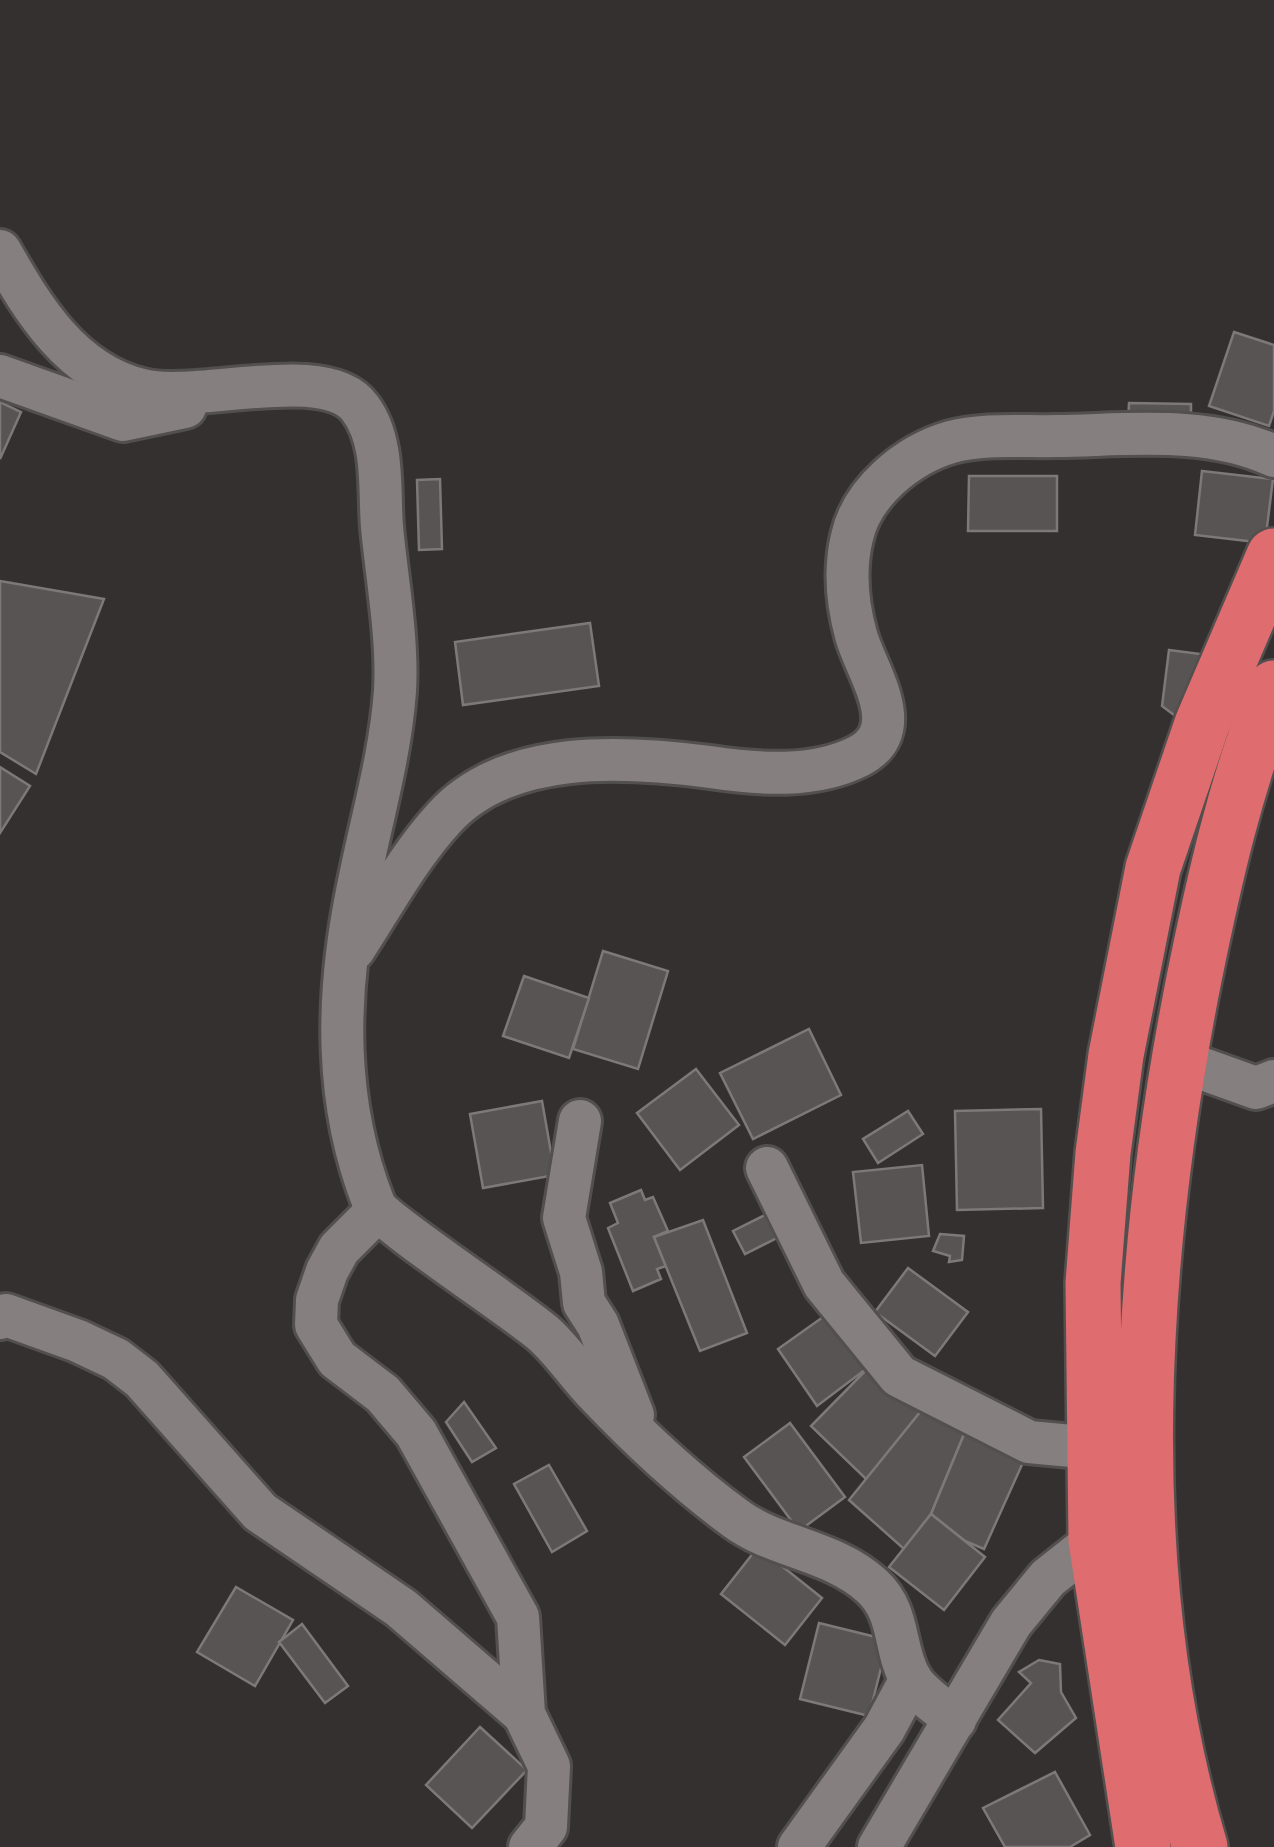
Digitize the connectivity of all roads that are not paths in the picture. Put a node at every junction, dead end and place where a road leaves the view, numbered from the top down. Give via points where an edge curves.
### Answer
1 (0, 251) edge
2 (0, 376) edge
3 (207, 394) junction
4 (1274, 456) edge
5 (1274, 556) edge
6 (1274, 688) edge
7 (348, 958) junction
8 (1178, 1060) junction
9 (1274, 1082) edge
10 (580, 1121) dead end
11 (767, 1168) dead end
12 (377, 1211) junction
13 (0, 1318) edge
14 (644, 1439) junction
15 (1093, 1448) junction
16 (1096, 1540) junction
17 (910, 1679) junction
18 (524, 1714) junction
19 (956, 1720) junction
20 (530, 1847) edge
21 (798, 1847) edge
22 (879, 1847) edge
23 (1143, 1847) edge
24 (1200, 1847) edge

1 - 3 street via 38,318 81,360 141,390
2 - 3 street via 122,420 188,406
3 - 7 street via 312,385 341,394 360,408 380,462 395,685
4 - 7 street via 1189,434 1010,437 951,442 906,464 870,495 852,536 846,584 856,637 884,706 882,733 861,755 810,770 758,773 604,758 548,764 487,788 446,816
5 - 15 highway via 1202,724 1153,868 1103,1153
6 - 8 highway via 1212,888
7 - 12 street via 340,1014 343,1088
8 - 9 street via 1256,1088
8 - 24 highway via 1162,1162 1145,1430 1166,1686
10 - 14 street via 564,1218 584,1303
11 - 15 street via 824,1284 899,1376 1029,1442
12 - 14 street via 546,1336
12 - 18 street via 327,1271 316,1324 338,1359 383,1394 416,1433 518,1616
13 - 18 street via 78,1341 129,1369 260,1512 401,1608
14 - 17 street via 741,1523 869,1582 895,1620
15 - 16 highway
16 - 19 street via 1048,1578 1011,1622
16 - 23 highway
17 - 19 street
17 - 21 street via 866,1756
18 - 20 street via 549,1766 546,1826
19 - 22 street

